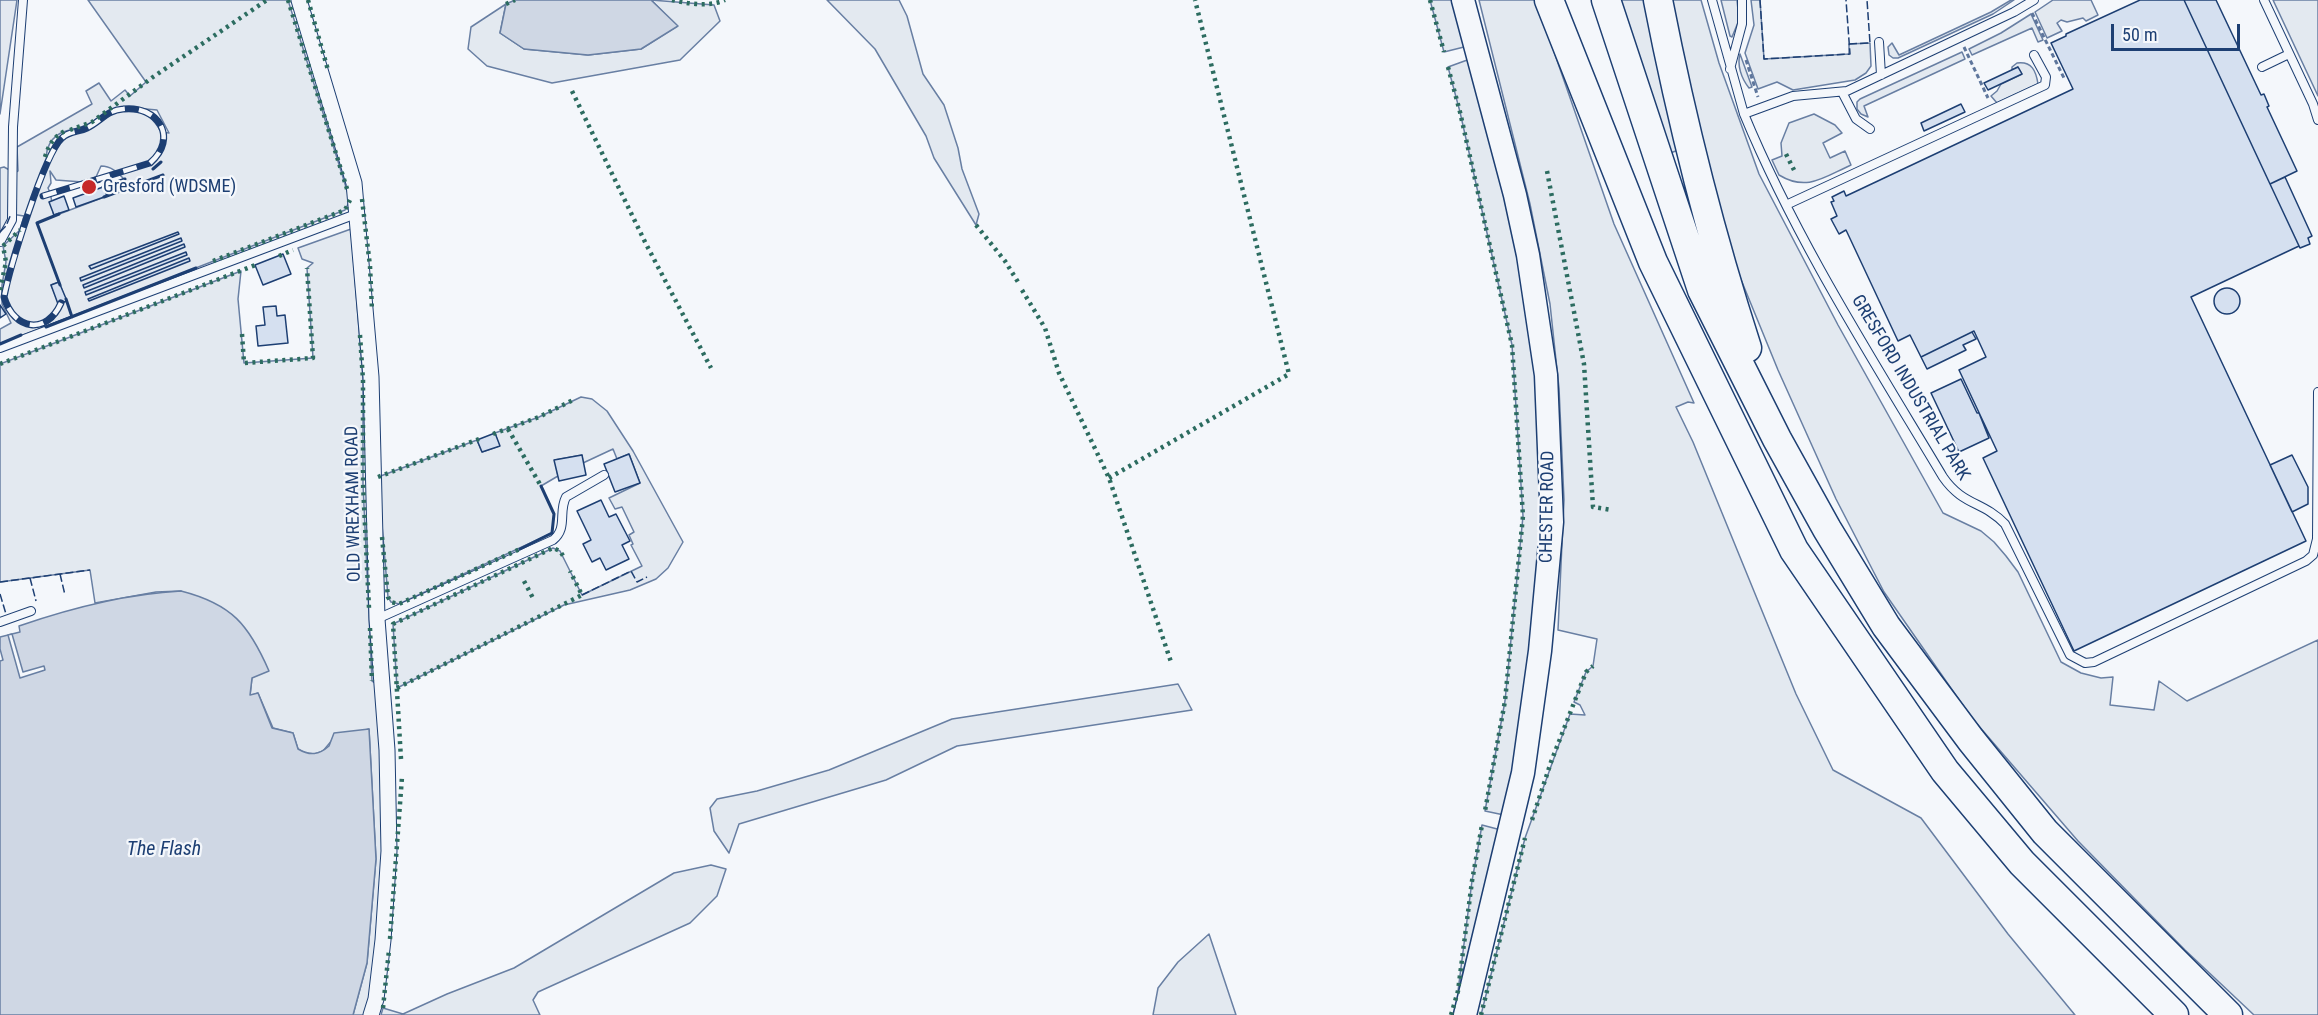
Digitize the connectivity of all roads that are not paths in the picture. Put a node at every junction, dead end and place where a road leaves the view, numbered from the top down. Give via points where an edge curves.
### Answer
1 (23, 0) edge
2 (299, 0) edge
3 (1463, 0) edge
4 (1549, 0) edge
5 (1570, 0) edge
6 (1606, 0) edge
7 (1658, 0) edge
8 (1712, 0) edge
9 (1742, 0) edge
10 (2034, 0) edge
11 (2264, 0) edge
12 (1879, 42) dead end
13 (2289, 54) junction
14 (2034, 56) dead end
15 (2262, 67) dead end
16 (1730, 70) junction
17 (1881, 75) junction
18 (1842, 92) junction
19 (1744, 114) junction
20 (2318, 120) edge
21 (1870, 129) dead end
22 (1623, 184) junction
23 (1786, 205) junction
24 (356, 214) junction
25 (0, 242) edge
26 (0, 348) edge
27 (2318, 392) edge
28 (1777, 439) junction
29 (604, 475) dead end
30 (31, 611) dead end
31 (377, 619) junction
32 (0, 622) edge
33 (371, 1015) edge
34 (1465, 1015) edge
35 (2174, 1015) edge
36 (2228, 1015) edge

1 - 25 lane via 12,220
2 - 24 street, OLD WREXHAM ROAD via 354,183
3 - 34 main road, CHESTER ROAD via 1528,255 1546,375 1552,522 1523,773
4 - 22 highway
5 - 22 highway
6 - 28 highway via 1702,290
7 - 28 highway via 1678,101 1721,267
8 - 16 lane, GRESFORD INDUSTRIAL PARK
9 - 16 lane via 1744,15
10 - 17 lane
11 - 13 lane
12 - 17 lane
13 - 15 lane
13 - 20 lane
14 - 23 lane via 2046,83
16 - 19 lane, GRESFORD INDUSTRIAL PARK
17 - 18 lane
18 - 19 lane via 1793,96
18 - 21 lane via 1856,119
19 - 23 lane, GRESFORD INDUSTRIAL PARK
22 - 35 highway via 1653,262 1794,550 1945,771 2022,863
23 - 27 lane, GRESFORD INDUSTRIAL PARK via 1943,477 1958,495 1988,509 2005,524 2070,654 2085,663 2297,566 2313,555 2317,539
24 - 26 lane
24 - 31 street, OLD WREXHAM ROAD via 371,377
28 - 36 highway via 1886,626 1971,740 2045,832
29 - 31 lane via 566,497 562,529 553,540
30 - 32 lane
31 - 33 street, OLD WREXHAM ROAD via 387,750 389,851 383,940

